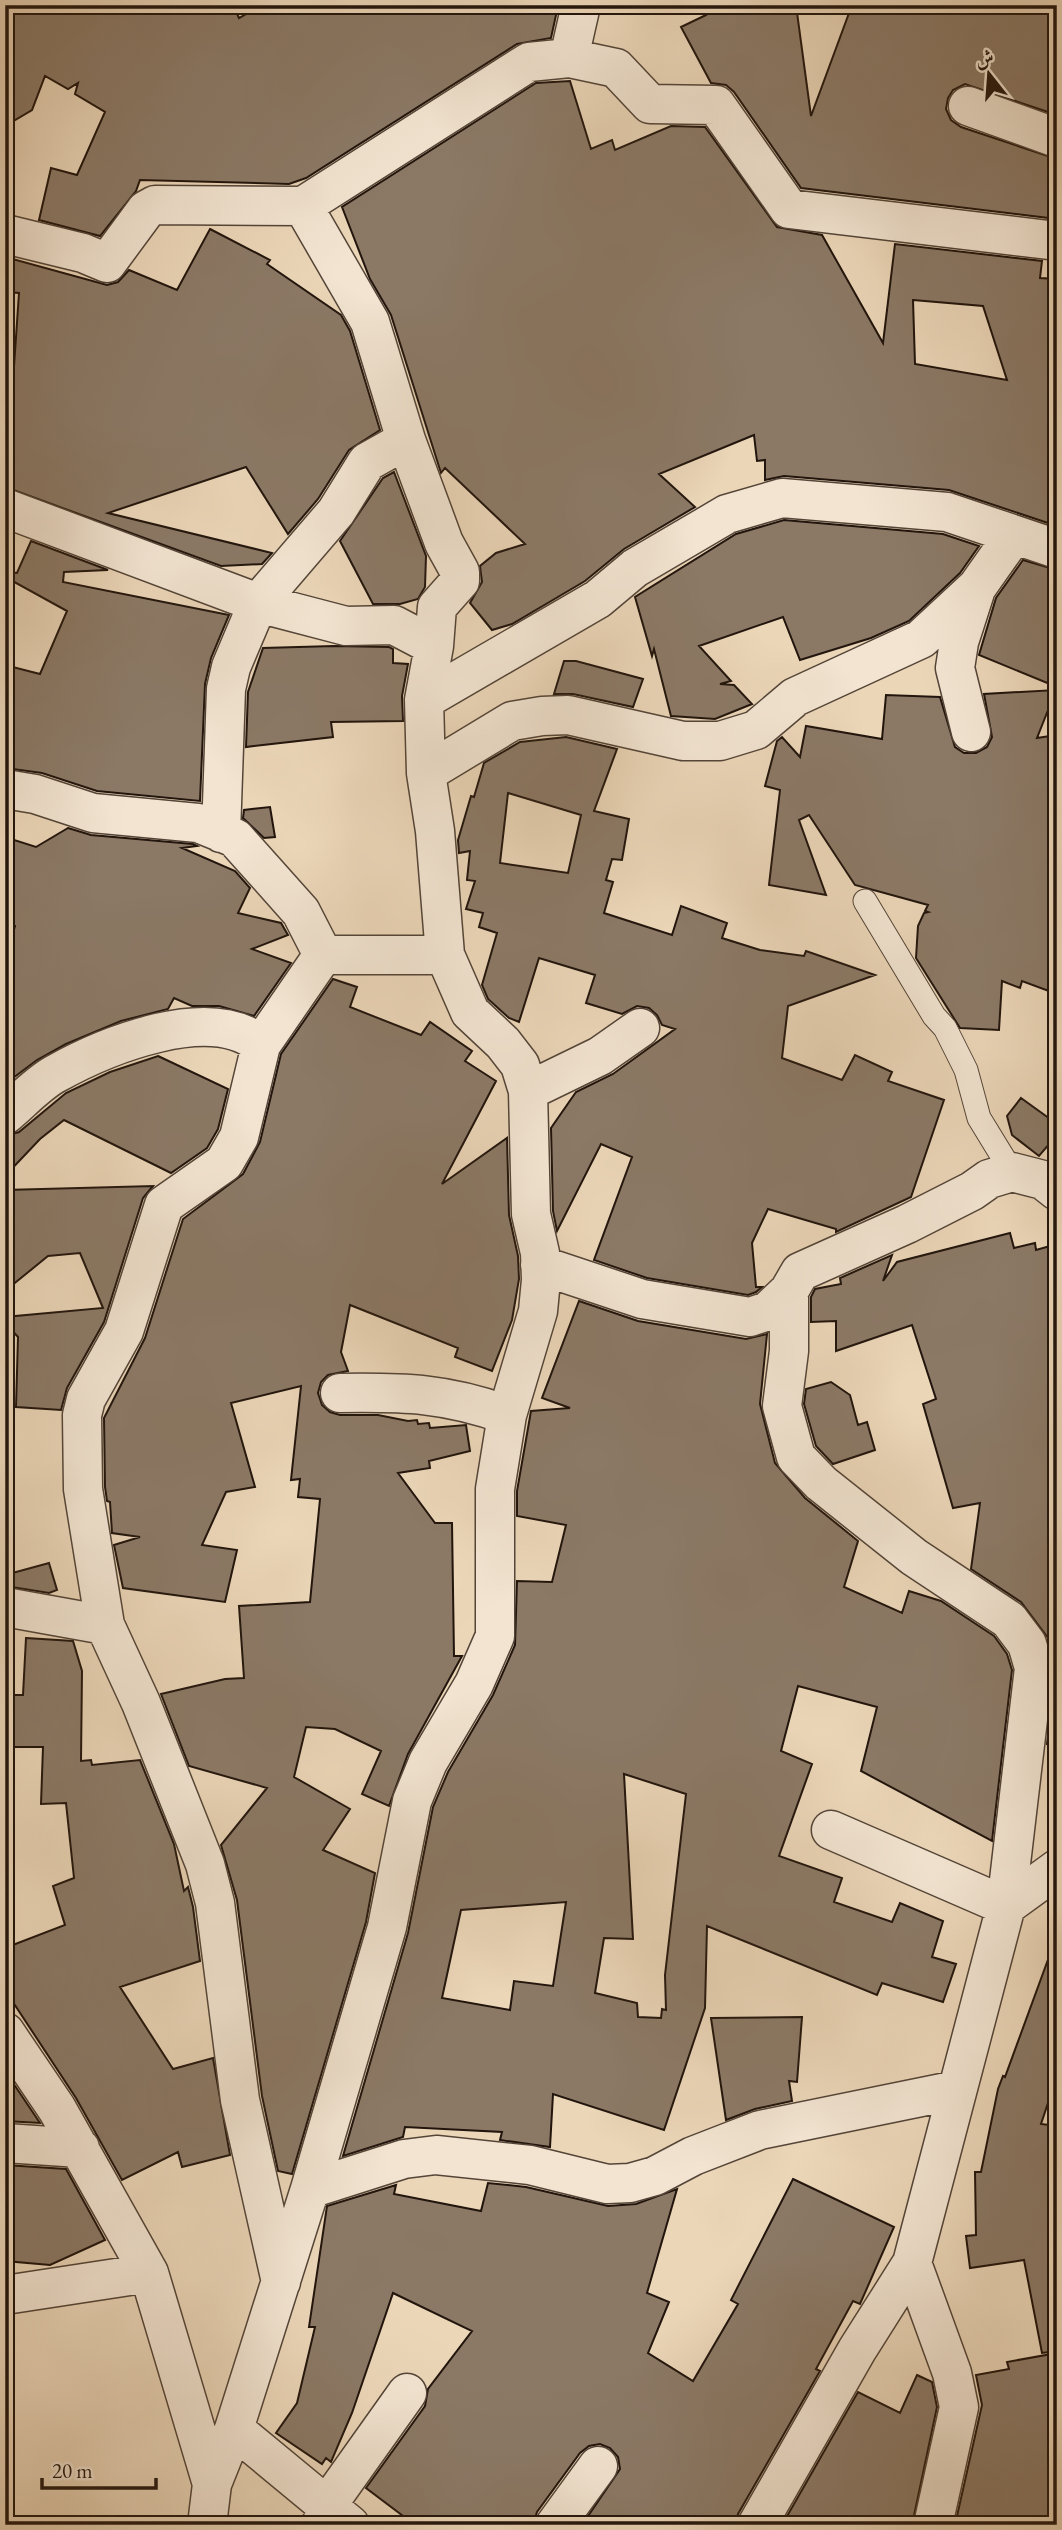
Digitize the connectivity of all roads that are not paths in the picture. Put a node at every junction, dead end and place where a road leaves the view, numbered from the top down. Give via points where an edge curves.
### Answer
1 (582, 5) edge
2 (569, 58) junction
3 (968, 106) dead end
4 (1057, 138) edge
5 (303, 206) junction
6 (5, 234) edge
7 (1057, 241) edge
8 (406, 440) junction
9 (5, 508) edge
10 (1013, 536) junction
11 (1057, 549) edge
12 (977, 587) junction
13 (258, 603) junction
14 (433, 646) junction
15 (424, 700) junction
16 (971, 732) dead end
17 (426, 773) junction
18 (5, 789) edge
19 (221, 833) junction
20 (865, 901) dead end
21 (323, 955) junction
22 (445, 955) junction
23 (640, 1028) dead end
24 (261, 1045) junction
25 (528, 1091) junction
26 (5, 1115) edge
27 (1013, 1172) junction
28 (1057, 1191) edge
29 (540, 1265) junction
30 (789, 1292) junction
31 (340, 1393) dead end
32 (508, 1415) junction
33 (5, 1607) edge
34 (105, 1625) junction
35 (831, 1830) dead end
36 (1057, 1869) edge
37 (1006, 1906) junction
38 (5, 2032) edge
39 (956, 2090) junction
40 (5, 2143) edge
41 (80, 2148) junction
42 (310, 2189) junction
43 (912, 2263) junction
44 (149, 2273) junction
45 (281, 2282) junction
46 (5, 2295) edge
47 (407, 2393) dead end
48 (234, 2428) junction
49 (598, 2466) dead end
50 (212, 2484) junction
51 (333, 2518) edge
52 (207, 2525) edge
53 (555, 2525) edge
54 (757, 2525) edge
55 (933, 2525) edge

1 - 2 street
2 - 5 street via 529,62
2 - 7 street via 616,68 650,104 716,105 789,209
3 - 4 street
5 - 6 street via 155,205 146,210 107,263
5 - 8 street via 370,322
8 - 13 street via 367,463 336,512
8 - 14 street via 444,543 460,572 460,581 437,607
9 - 13 street
10 - 11 street
10 - 12 street
10 - 15 street via 947,512 782,498 727,514 635,568 598,599
12 - 16 street via 955,668
12 - 17 street via 921,639 795,696 756,730 720,741 683,741 568,715 542,716 512,721
13 - 14 street via 346,626 394,625
13 - 19 street via 226,690
14 - 15 street
15 - 17 street
17 - 22 street
18 - 19 street via 93,813 198,823
19 - 21 street via 235,838 301,912
20 - 27 lane via 945,1028 966,1070 979,1118
21 - 22 street
21 - 24 street
22 - 25 street via 470,1012 520,1065
23 - 25 street via 600,1056
24 - 26 street via 238,1031 205,1027 131,1040 53,1075
24 - 34 street via 239,1137 224,1163 164,1205 124,1331 86,1399 83,1489
25 - 29 street via 531,1214
27 - 28 street via 1043,1180
27 - 30 street via 989,1179 929,1213 800,1272
29 - 30 street via 642,1299 741,1316 758,1316
29 - 32 street via 538,1311
30 - 37 street via 789,1351 782,1406 796,1457 821,1483 915,1557 1009,1620 1027,1644 1034,1668
31 - 32 street via 421,1393 461,1399
32 - 42 street via 495,1489 495,1636 412,1801 387,1927
33 - 34 street
34 - 45 street via 205,1864 215,1903 240,2100
35 - 37 street
36 - 37 street
37 - 39 street
38 - 41 street
39 - 42 street via 760,2130 630,2183 607,2184 530,2165 436,2155 404,2159
39 - 43 street
40 - 41 street
41 - 44 street
42 - 45 street
43 - 54 street
43 - 55 street via 960,2407
44 - 46 street
44 - 50 street
45 - 48 street
47 - 51 street
48 - 50 street
48 - 51 street
49 - 53 street
50 - 52 street

